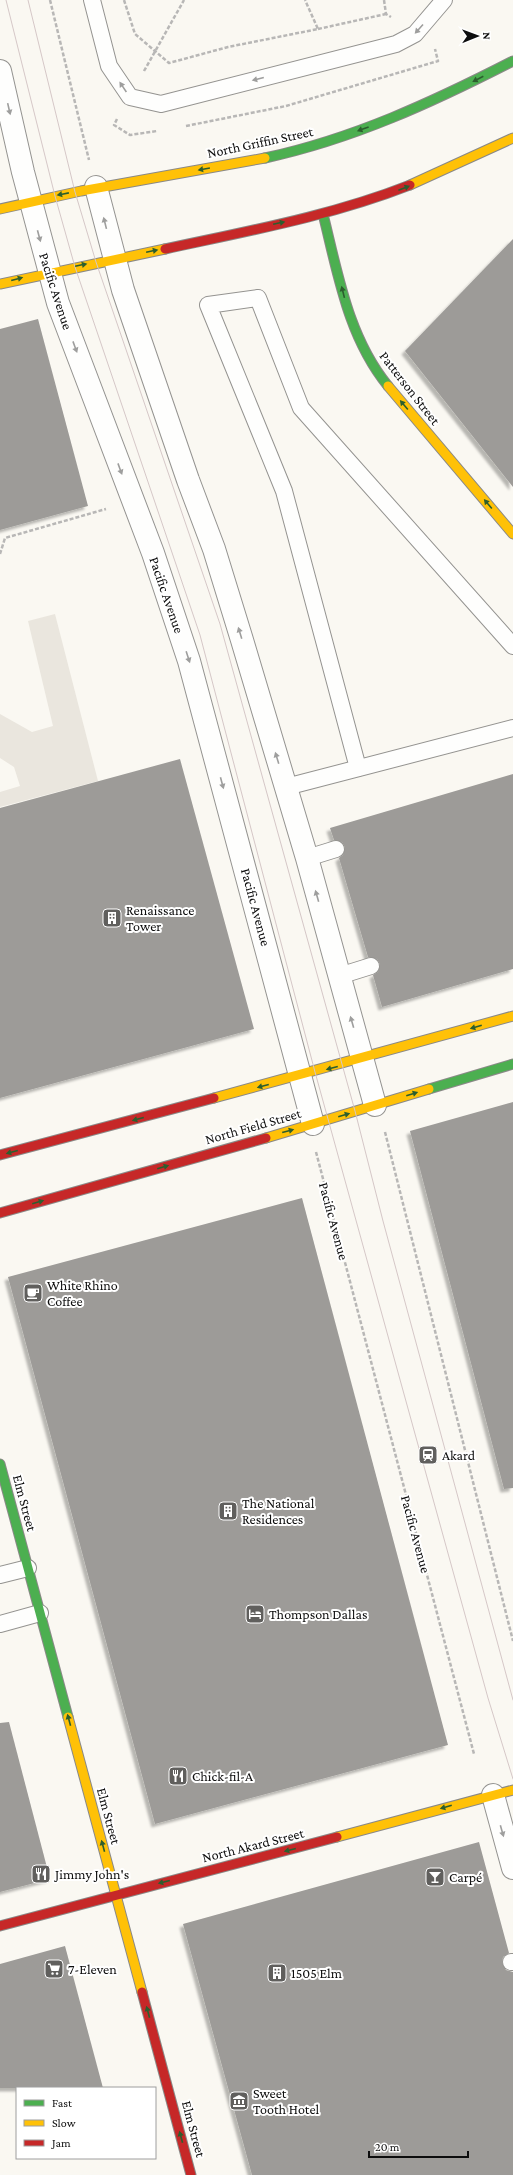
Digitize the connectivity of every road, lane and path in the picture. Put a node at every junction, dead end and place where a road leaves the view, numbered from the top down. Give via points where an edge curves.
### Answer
1 (50, 0) edge
2 (92, 0) edge
3 (124, 0) edge
4 (305, 0) edge
5 (444, 0) edge
6 (386, 14) dead end
7 (318, 29) junction
8 (513, 61) edge
9 (0, 71) edge
10 (513, 138) edge
11 (96, 187) junction
12 (30, 201) junction
13 (0, 210) edge
14 (323, 214) junction
15 (114, 259) junction
16 (49, 271) junction
17 (0, 284) edge
18 (132, 501) junction
19 (513, 534) edge
20 (0, 554) edge
21 (513, 646) edge
22 (513, 728) edge
23 (358, 768) junction
24 (286, 787) junction
25 (336, 849) dead end
26 (306, 858) junction
27 (370, 966) dead end
28 (339, 976) junction
29 (513, 1016) edge
30 (362, 1059) junction
31 (513, 1064) edge
32 (301, 1076) junction
33 (375, 1106) junction
34 (313, 1124) junction
35 (0, 1155) edge
36 (0, 1213) edge
37 (0, 1464) edge
38 (28, 1568) junction
39 (0, 1575) edge
40 (40, 1613) junction
41 (0, 1624) edge
42 (513, 1641) edge
43 (474, 1754) dead end
44 (503, 1792) edge
45 (513, 1868) edge
46 (116, 1894) junction
47 (0, 1926) edge
48 (191, 2175) edge

1 - 11 path
5 -> 2 lane via 415,34 396,44 161,104 130,97 109,66
3 - 7 path via 135,34 169,63 228,47
4 - 7 path
6 - 7 path
8 -> 11 main road, North Griffin Street via 455,91 325,143 243,162
9 -> 12 street, Pacific Avenue
14 -> 10 main road via 450,170
11 -> 12 main road, North Griffin Street
15 -> 11 street
12 - 13 main road, North Griffin Street
12 -> 16 street, Pacific Avenue
15 -> 14 main road
19 -> 14 main road, Patterson Street via 386,383 364,352 349,315
16 -> 15 main road
24 -> 15 street via 214,549 188,480
17 -> 16 main road
16 -> 18 street, Pacific Avenue via 58,303
18 - 20 path via 5,538
18 -> 32 street, Pacific Avenue via 154,554 189,661
21 - 23 lane via 301,408 258,298 208,305 284,491
22 - 23 lane
23 - 24 lane
24 - 26 street
25 - 26 lane
28 -> 26 street
27 - 28 lane
30 -> 28 street
29 -> 30 main road
30 -> 32 main road
30 - 33 street
33 -> 31 main road, North Field Street
32 - 34 street, Pacific Avenue
32 -> 35 main road
34 -> 33 main road, North Field Street
33 - 42 path via 398,1183
36 -> 34 main road, North Field Street
34 - 43 path, Pacific Avenue via 314,1145
37 - 38 main road, Elm Street
38 - 39 lane
38 - 40 main road, Elm Street
40 - 41 lane
46 -> 40 main road, Elm Street
44 -> 45 street
44 -> 46 main road, North Akard Street
46 - 47 main road, North Akard Street
48 -> 46 main road, Elm Street

